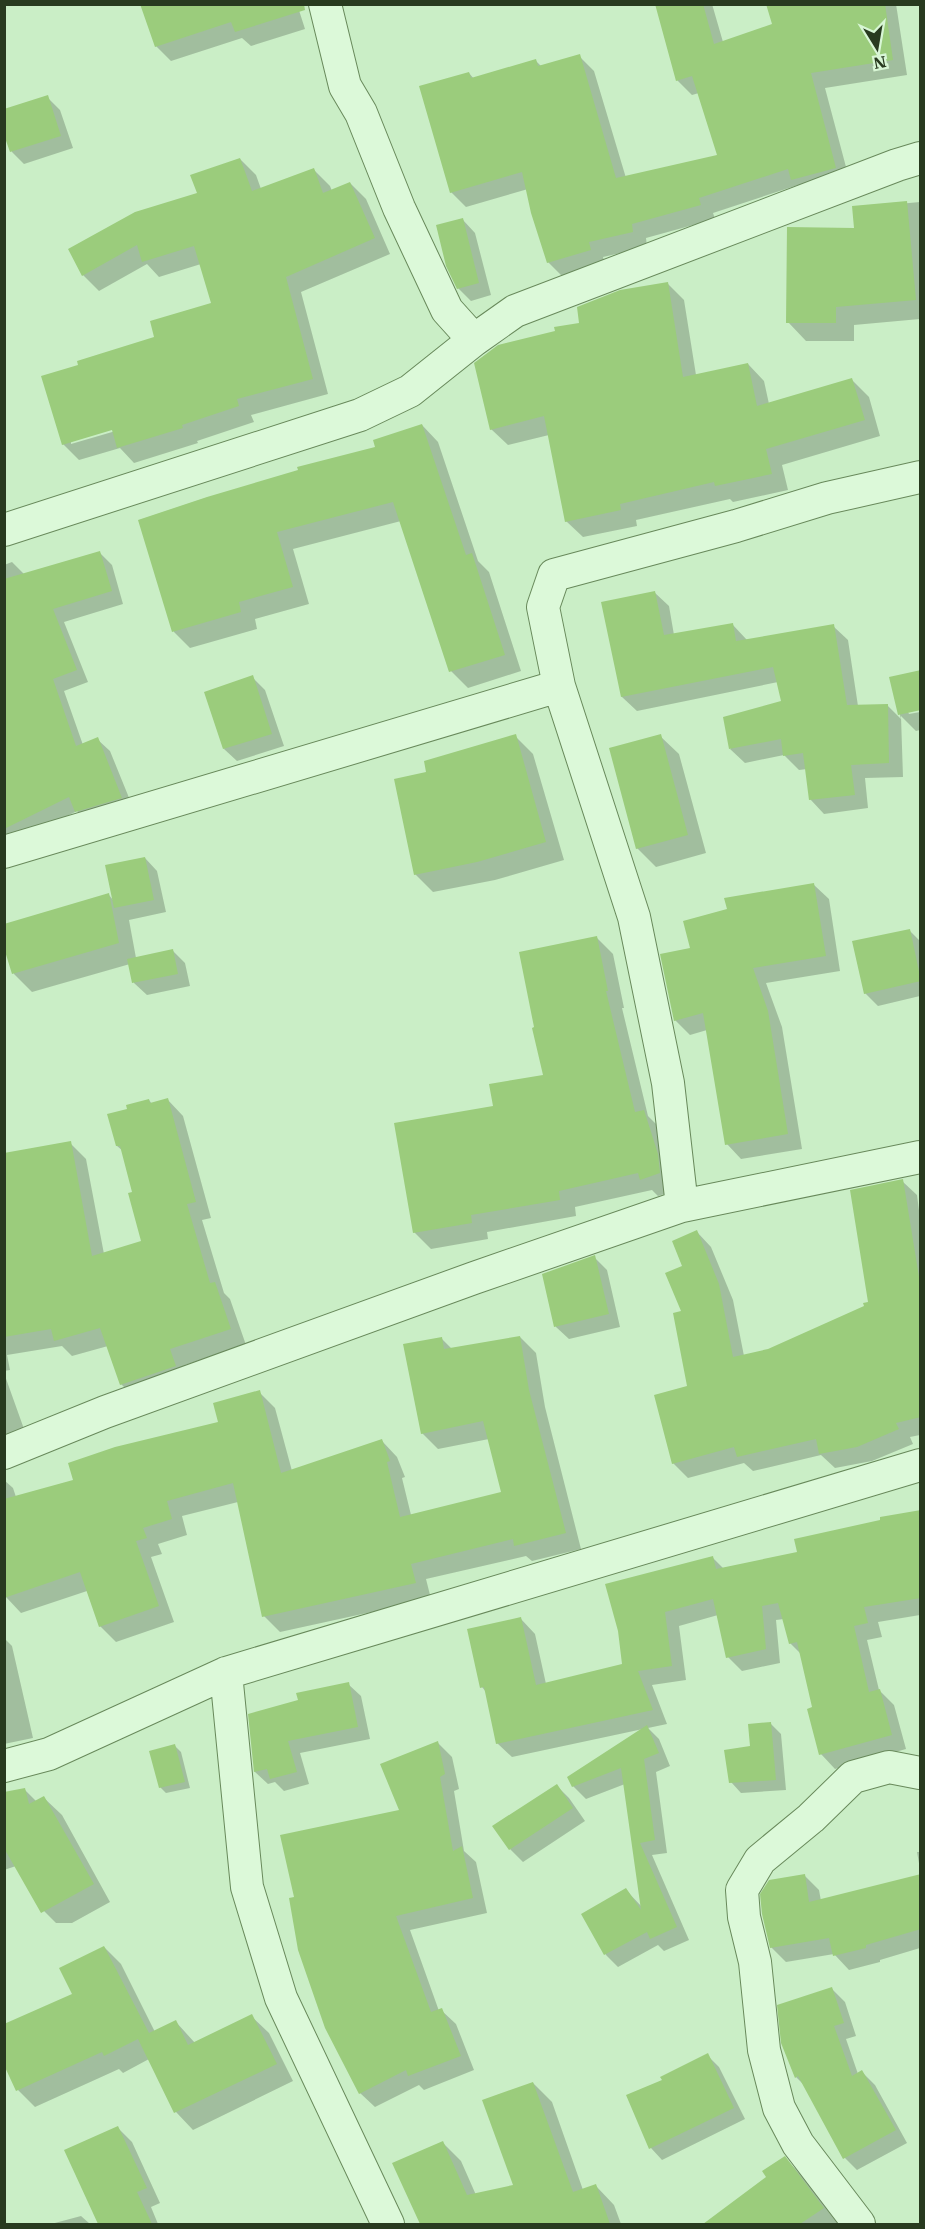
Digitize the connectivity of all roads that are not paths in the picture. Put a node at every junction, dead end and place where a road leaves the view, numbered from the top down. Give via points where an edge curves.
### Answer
1 (325, 4) edge
2 (921, 158) edge
3 (474, 340) junction
4 (921, 477) edge
5 (4, 530) edge
6 (559, 686) junction
7 (4, 852) edge
8 (921, 1157) edge
9 (682, 1206) junction
10 (4, 1453) edge
11 (921, 1465) edge
12 (226, 1672) junction
13 (4, 1766) edge
14 (921, 1773) edge
15 (388, 2224) edge
16 (859, 2224) edge

1 - 3 street via 345,86 361,113 447,310
2 - 3 street via 515,311
3 - 5 street via 410,391 360,415
4 - 6 street via 827,498 554,575 543,608
6 - 7 street
6 - 9 street via 634,917 668,1083
8 - 9 street
9 - 10 street via 127,1404
11 - 12 street
12 - 13 street via 49,1754
12 - 15 street via 247,1887 281,1998
14 - 16 street via 889,1767 853,1777 760,1860 742,1890 755,1962 764,2050 779,2108 798,2144

